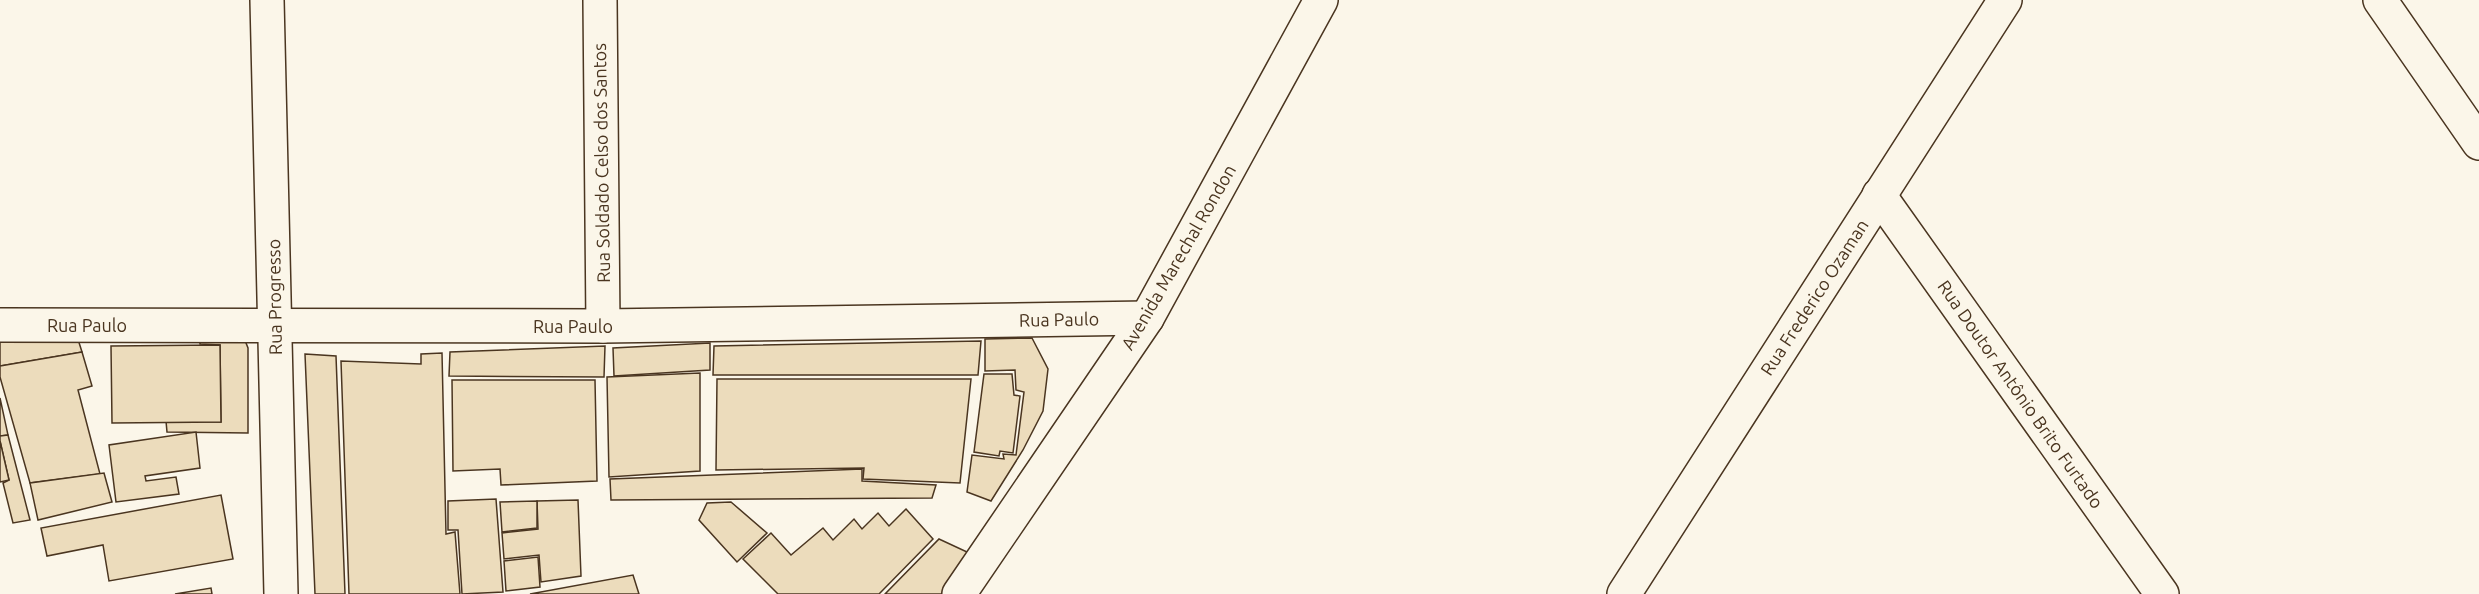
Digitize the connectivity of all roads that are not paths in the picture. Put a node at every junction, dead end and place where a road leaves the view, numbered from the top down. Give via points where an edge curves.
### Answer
1 (267, 0) edge
2 (600, 0) edge
3 (1321, 0) edge
4 (2005, 0) edge
5 (2380, 0) edge
6 (2479, 143) edge
7 (1879, 195) junction
8 (1147, 318) junction
9 (274, 324) junction
10 (0, 325) edge
11 (603, 326) junction
12 (281, 594) edge
13 (959, 594) edge
14 (1624, 594) edge
15 (2162, 594) edge

1 - 9 street, Rua Progresso
2 - 11 street, Rua Soldado Celso dos Santos
3 - 8 street, Avenida Marechal Rondon
4 - 7 street, Rua Frederico Ozaman
5 - 6 street
7 - 14 street, Rua Frederico Ozaman
7 - 15 street, Rua Doutor Antônio Brito Furtado
8 - 11 street, Rua Paulo
8 - 13 street, Avenida Marechal Rondon
9 - 10 street, Rua Paulo
9 - 11 street, Rua Paulo
9 - 12 street, Rua Progresso

